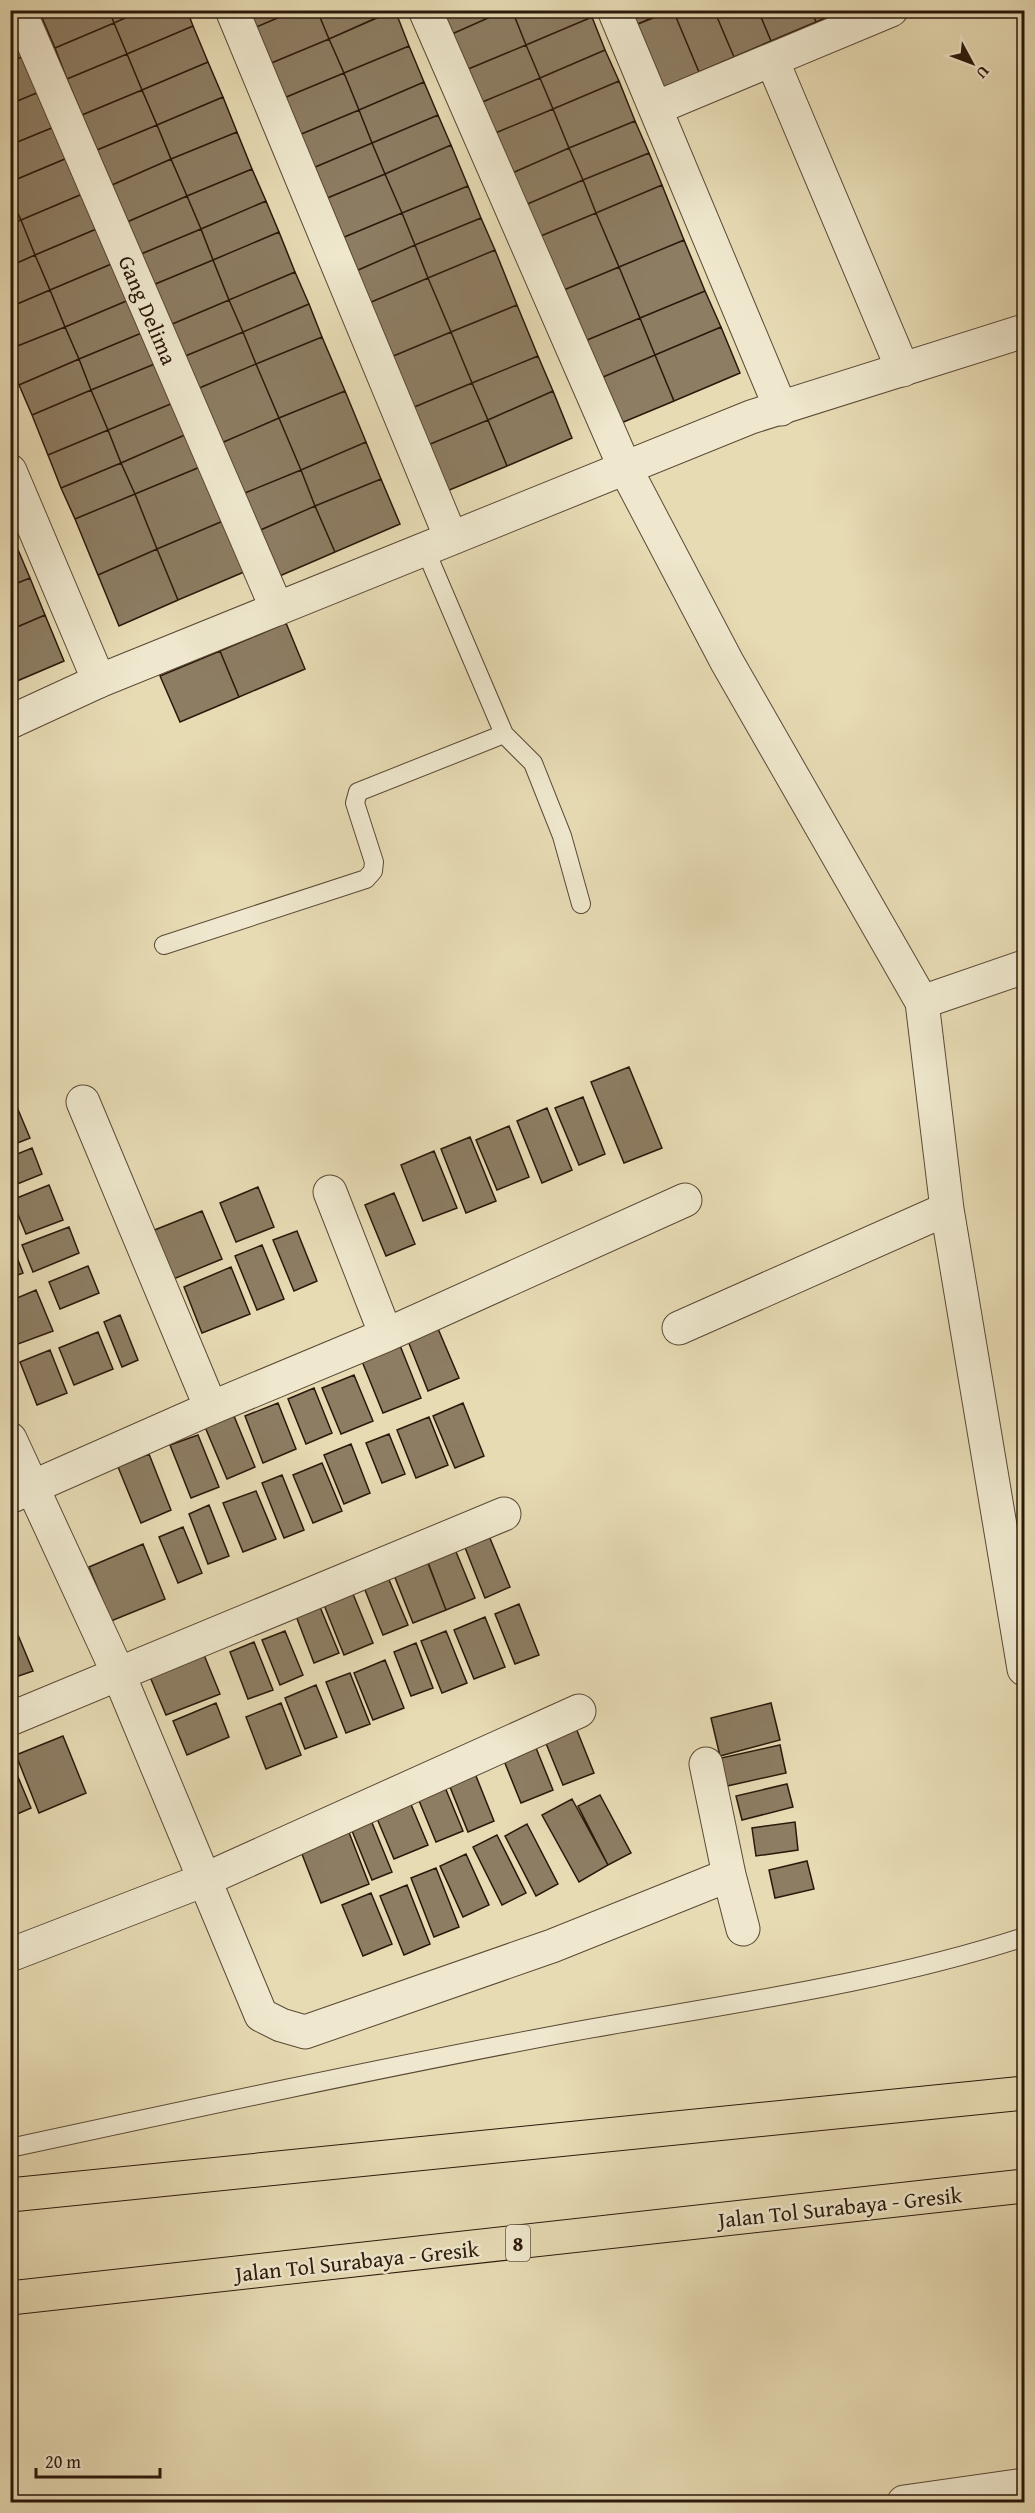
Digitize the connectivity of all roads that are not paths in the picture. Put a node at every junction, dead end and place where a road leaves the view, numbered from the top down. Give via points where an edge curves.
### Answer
1 (19, 10) edge
2 (232, 10) edge
3 (425, 10) edge
4 (614, 10) edge
5 (891, 10) edge
6 (772, 60) junction
7 (656, 108) junction
8 (1024, 331) edge
9 (903, 370) junction
10 (781, 409) junction
11 (624, 466) junction
12 (10, 471) edge
13 (438, 544) junction
14 (277, 609) junction
15 (99, 681) junction
16 (10, 722) edge
17 (504, 734) junction
18 (580, 903) dead end
19 (164, 945) dead end
20 (1024, 967) edge
21 (922, 1002) junction
22 (83, 1102) dead end
23 (330, 1192) dead end
24 (686, 1200) dead end
25 (947, 1209) junction
26 (679, 1328) dead end
27 (387, 1335) junction
28 (211, 1408) junction
29 (10, 1439) edge
30 (21, 1492) edge
31 (504, 1514) dead end
32 (1024, 1669) edge
33 (120, 1675) junction
34 (579, 1711) dead end
35 (10, 1719) edge
36 (706, 1764) dead end
37 (729, 1875) junction
38 (204, 1880) junction
39 (743, 1929) dead end
40 (1024, 1937) edge
41 (10, 1955) edge
42 (1024, 2093) edge
43 (10, 2148) edge
44 (1024, 2186) edge
45 (10, 2195) edge
46 (10, 2298) edge
47 (1024, 2485) edge
48 (904, 2502) edge

1 - 14 street, Gang Delima
2 - 13 street
3 - 11 street
4 - 7 street
5 - 6 street
6 - 7 street
6 - 9 street
7 - 10 street
8 - 9 street
9 - 10 street
10 - 11 street
11 - 13 street
11 - 21 street via 727,662
12 - 15 street
13 - 14 street
13 - 17 lane
14 - 15 street
15 - 16 street
17 - 18 lane via 533,763 562,836
17 - 19 lane via 358,792 355,803 374,862 366,879
20 - 21 street
21 - 25 street
22 - 28 street
23 - 27 street
24 - 27 street
25 - 26 street
25 - 32 street
27 - 28 street
28 - 30 street
29 - 30 street
30 - 33 street
31 - 33 street
33 - 35 street
33 - 38 street
34 - 38 street
36 - 37 street
37 - 38 street via 552,1946 305,2032 261,2015
37 - 39 street
38 - 41 street
40 - 43 lane via 972,1954 866,1978 483,2050
42 - 45 highway
44 - 46 highway, Jalan Tol Surabaya - Gresik / 8
47 - 48 street

